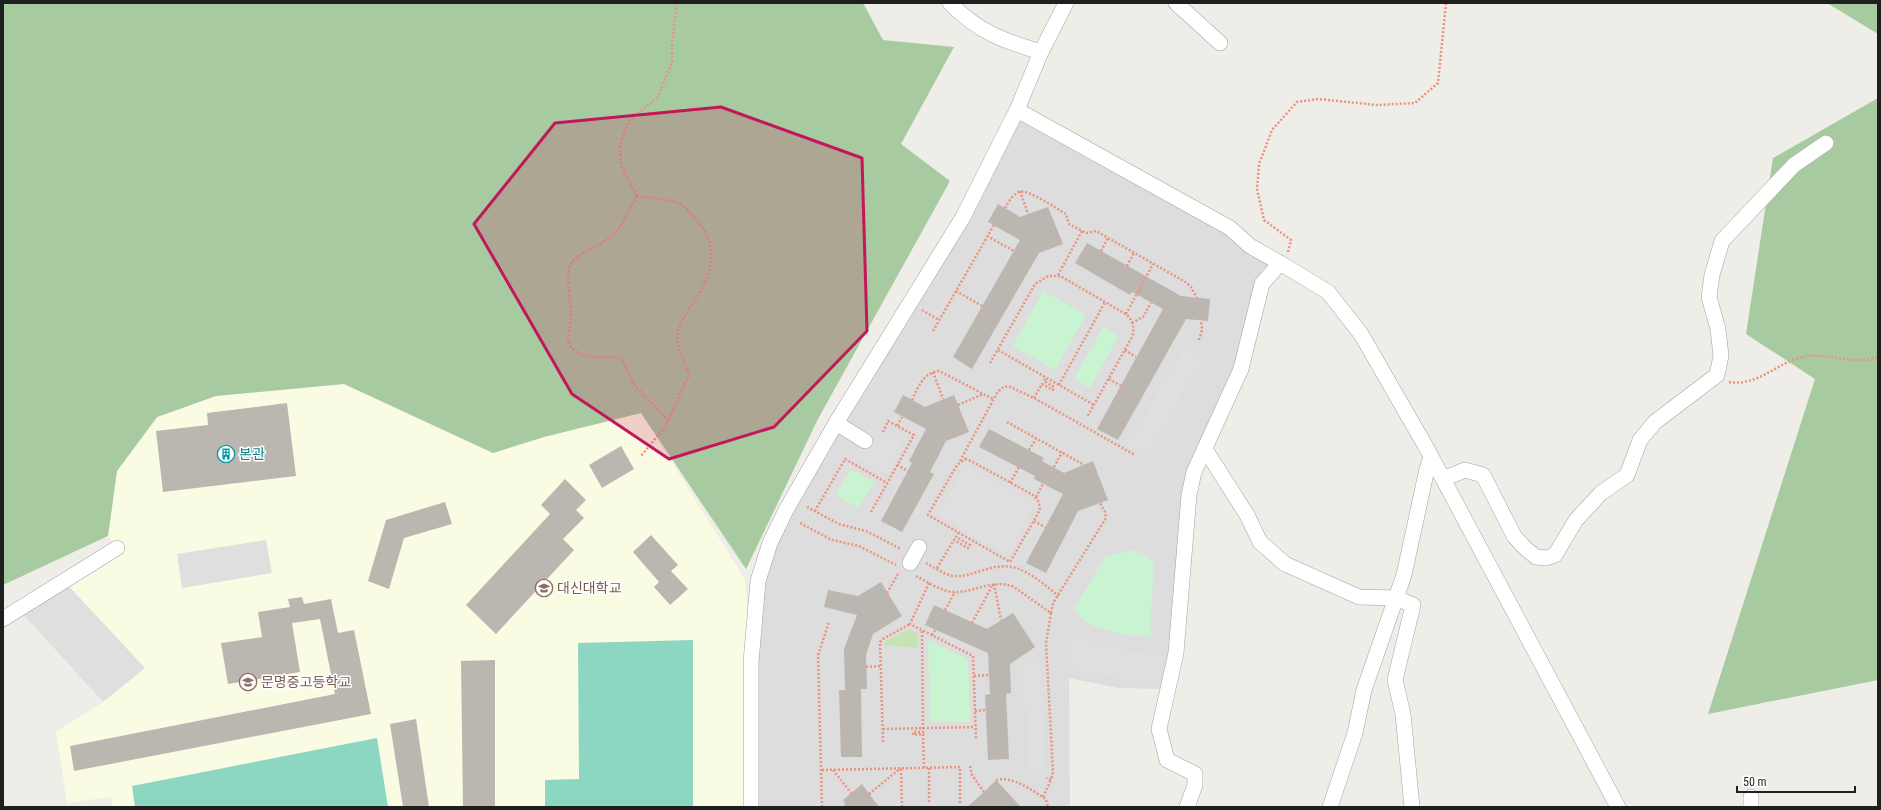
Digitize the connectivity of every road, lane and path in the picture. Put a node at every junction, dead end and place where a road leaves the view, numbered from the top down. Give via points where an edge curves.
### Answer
1 (677, 3) edge
2 (950, 3) edge
3 (1066, 3) edge
4 (1176, 3) edge
5 (1446, 3) edge
6 (1220, 43) dead end
7 (1041, 52) junction
8 (1017, 110) junction
9 (1826, 143) dead end
10 (1020, 191) junction
11 (637, 196) junction
12 (1005, 208) dead end
13 (1028, 214) dead end
14 (994, 225) dead end
15 (1082, 231) junction
16 (987, 236) junction
17 (1108, 238) junction
18 (1014, 251) dead end
19 (1101, 251) dead end
20 (1134, 253) junction
21 (1154, 264) junction
22 (1282, 265) junction
23 (1127, 266) dead end
24 (1058, 275) junction
25 (956, 291) junction
26 (1197, 298) dead end
27 (1105, 302) junction
28 (1151, 302) dead end
29 (982, 306) dead end
30 (919, 308) dead end
31 (1126, 314) junction
32 (939, 320) junction
33 (1201, 320) dead end
34 (1132, 323) junction
35 (933, 331) dead end
36 (1199, 340) dead end
37 (998, 350) junction
38 (1125, 350) junction
39 (1136, 357) dead end
40 (1878, 357) edge
41 (990, 363) dead end
42 (933, 372) junction
43 (1046, 378) junction
44 (1109, 379) junction
45 (1711, 379) junction
46 (1059, 385) junction
47 (1121, 386) dead end
48 (984, 394) junction
49 (1034, 398) junction
50 (944, 399) dead end
51 (994, 399) junction
52 (912, 400) dead end
53 (958, 405) dead end
54 (1094, 405) junction
55 (902, 417) dead end
56 (1088, 417) dead end
57 (668, 420) junction
58 (1007, 422) dead end
59 (836, 423) junction
60 (897, 426) junction
61 (883, 432) dead end
62 (1036, 438) junction
63 (865, 441) dead end
64 (1205, 449) junction
65 (1029, 450) dead end
66 (1062, 452) junction
67 (1135, 455) dead end
68 (641, 456) dead end
69 (1431, 457) junction
70 (959, 463) junction
71 (897, 465) junction
72 (1084, 465) dead end
73 (1019, 467) dead end
74 (1054, 467) dead end
75 (908, 471) dead end
76 (1443, 479) junction
77 (887, 483) junction
78 (1010, 483) junction
79 (1043, 484) dead end
80 (1036, 497) junction
81 (1100, 503) dead end
82 (815, 511) dead end
83 (871, 512) dead end
84 (1034, 521) junction
85 (800, 523) dead end
86 (1045, 527) dead end
87 (958, 533) junction
88 (919, 547) dead end
89 (117, 548) dead end
90 (937, 568) dead end
91 (912, 569) joint
92 (929, 583) junction
93 (994, 584) junction
94 (955, 592) junction
95 (888, 593) dead end
96 (1396, 598) junction
97 (945, 610) dead end
98 (1051, 613) junction
99 (3, 619) edge
100 (1001, 620) dead end
101 (828, 622) dead end
102 (972, 623) dead end
103 (910, 624) junction
104 (935, 630) dead end
105 (922, 631) junction
106 (932, 635) junction
107 (881, 666) junction
108 (866, 667) dead end
109 (989, 675) dead end
110 (974, 676) junction
111 (986, 710) dead end
112 (975, 711) junction
113 (975, 727) junction
114 (923, 728) junction
115 (883, 729) junction
116 (976, 740) dead end
117 (883, 742) dead end
118 (970, 766) dead end
119 (901, 768) junction
120 (924, 768) junction
121 (929, 768) junction
122 (822, 770) junction
123 (833, 770) junction
124 (1046, 778) dead end
125 (996, 780) dead end
126 (1051, 780) junction
127 (984, 792) dead end
128 (851, 793) dead end
129 (869, 794) dead end
130 (1043, 797) junction
131 (929, 802) dead end
132 (960, 803) dead end
133 (751, 807) edge
134 (822, 807) edge
135 (902, 807) edge
136 (1048, 807) edge
137 (1187, 807) edge
138 (1330, 807) edge
139 (1412, 807) edge
140 (1618, 807) edge

1 - 11 path via 672,63 657,98 628,122 620,146 621,165
2 - 7 street via 968,20 991,35
3 - 7 street
4 - 6 street
5 - 22 path via 1438,83 1414,103 1378,106 1318,99 1297,102 1272,130 1259,164 1257,189 1264,220 1291,240
7 - 8 street
8 - 22 street via 1230,228 1250,246
8 - 59 street via 963,217
9 - 45 street via 1794,165 1722,241 1712,275 1709,297 1718,329 1721,356 1717,375
10 - 12 path via 1011,198
10 - 13 path
10 - 15 path via 1028,192 1066,214 1069,224
11 - 57 path via 682,205 698,222 710,241 711,256 707,279 682,320 678,332 679,346 690,375
11 - 57 path via 613,236 579,256 570,265 572,318 568,340 572,348 582,354 622,359 634,385
14 - 16 path
15 - 17 path via 1096,232
15 - 24 path
16 - 18 path
16 - 25 path
17 - 19 path
17 - 20 path
20 - 21 path
20 - 23 path
21 - 26 path via 1187,283
21 - 31 path
22 - 64 street via 1262,284 1241,369
22 - 69 street via 1328,292 1361,334
24 - 27 path
24 - 37 path via 1045,277 1035,284
25 - 29 path
25 - 32 path
27 - 31 path
27 - 46 path
28 - 34 path via 1141,319
30 - 32 path
31 - 34 path
32 - 35 path
33 - 36 path
34 - 38 path via 1133,334
37 - 41 path
37 - 43 path
38 - 39 path
38 - 44 path
40 - 45 path via 1856,361 1807,356 1753,381 1734,383
42 - 48 path via 945,372
42 - 50 path
42 - 52 path via 923,379
43 - 46 path
43 - 49 path via 1044,381 1054,387 1053,390 1042,384
44 - 47 path
44 - 54 path
45 - 76 street via 1655,422 1640,440 1627,475 1601,493 1576,520 1555,555 1546,558 1536,557 1514,536 1483,475 1465,470
46 - 54 path
48 - 51 path
48 - 53 path
49 - 51 path via 1008,386 999,391
49 - 67 path
51 - 70 path
54 - 56 path
55 - 60 path
57 - 68 path
58 - 62 path
59 - 63 street
59 - 133 street via 786,510 770,543 758,582 752,662
60 - 61 path via 888,421
60 - 71 path via 914,435
62 - 65 path
62 - 66 path
64 - 96 street via 1247,515 1260,542 1284,564 1359,597
64 - 137 street via 1194,472 1189,494 1174,667 1159,729 1167,760 1195,774 1196,786
66 - 72 path
66 - 74 path
69 - 76 street
69 - 96 street via 1404,575
70 - 78 path via 965,459 971,461
70 - 87 path via 928,516
71 - 75 path
71 - 77 path
73 - 78 path
76 - 140 street
77 - 82 path via 845,459
77 - 83 path
78 - 80 path
79 - 80 path
80 - 84 path via 1040,508
81 - 98 path via 1106,518 1053,603
84 - 86 path
84 - 87 path via 1010,562
85 - 95 path via 832,540 859,546 902,568
87 - 90 path via 956,536 970,545 968,548 954,540
88 - 91 street
89 - 99 street
91 - 92 path
92 - 94 path via 945,591
92 - 103 path
93 - 94 path
93 - 98 path via 1008,584 1014,587
93 - 100 path
93 - 102 path
94 - 97 path
96 - 138 street via 1364,690 1355,733
96 - 139 street via 1413,605 1395,680 1403,714
98 - 126 path via 1046,643 1053,772
101 - 122 path via 818,655
103 - 105 path
103 - 107 path via 881,640
104 - 106 path
105 - 106 path
105 - 114 path
106 - 110 path via 971,654
107 - 108 path
107 - 115 path
109 - 110 path
110 - 112 path
111 - 112 path
112 - 113 path
113 - 114 path
113 - 116 path
114 - 115 path
114 - 120 path via 923,732 913,732 913,735 923,734
115 - 117 path
118 - 127 path via 972,775
119 - 120 path
119 - 123 path
119 - 129 path
119 - 135 path
120 - 121 path
121 - 131 path
121 - 132 path via 960,767
122 - 123 path
122 - 134 path
123 - 128 path
124 - 126 path
125 - 130 path via 1012,781
126 - 130 path
130 - 136 path

